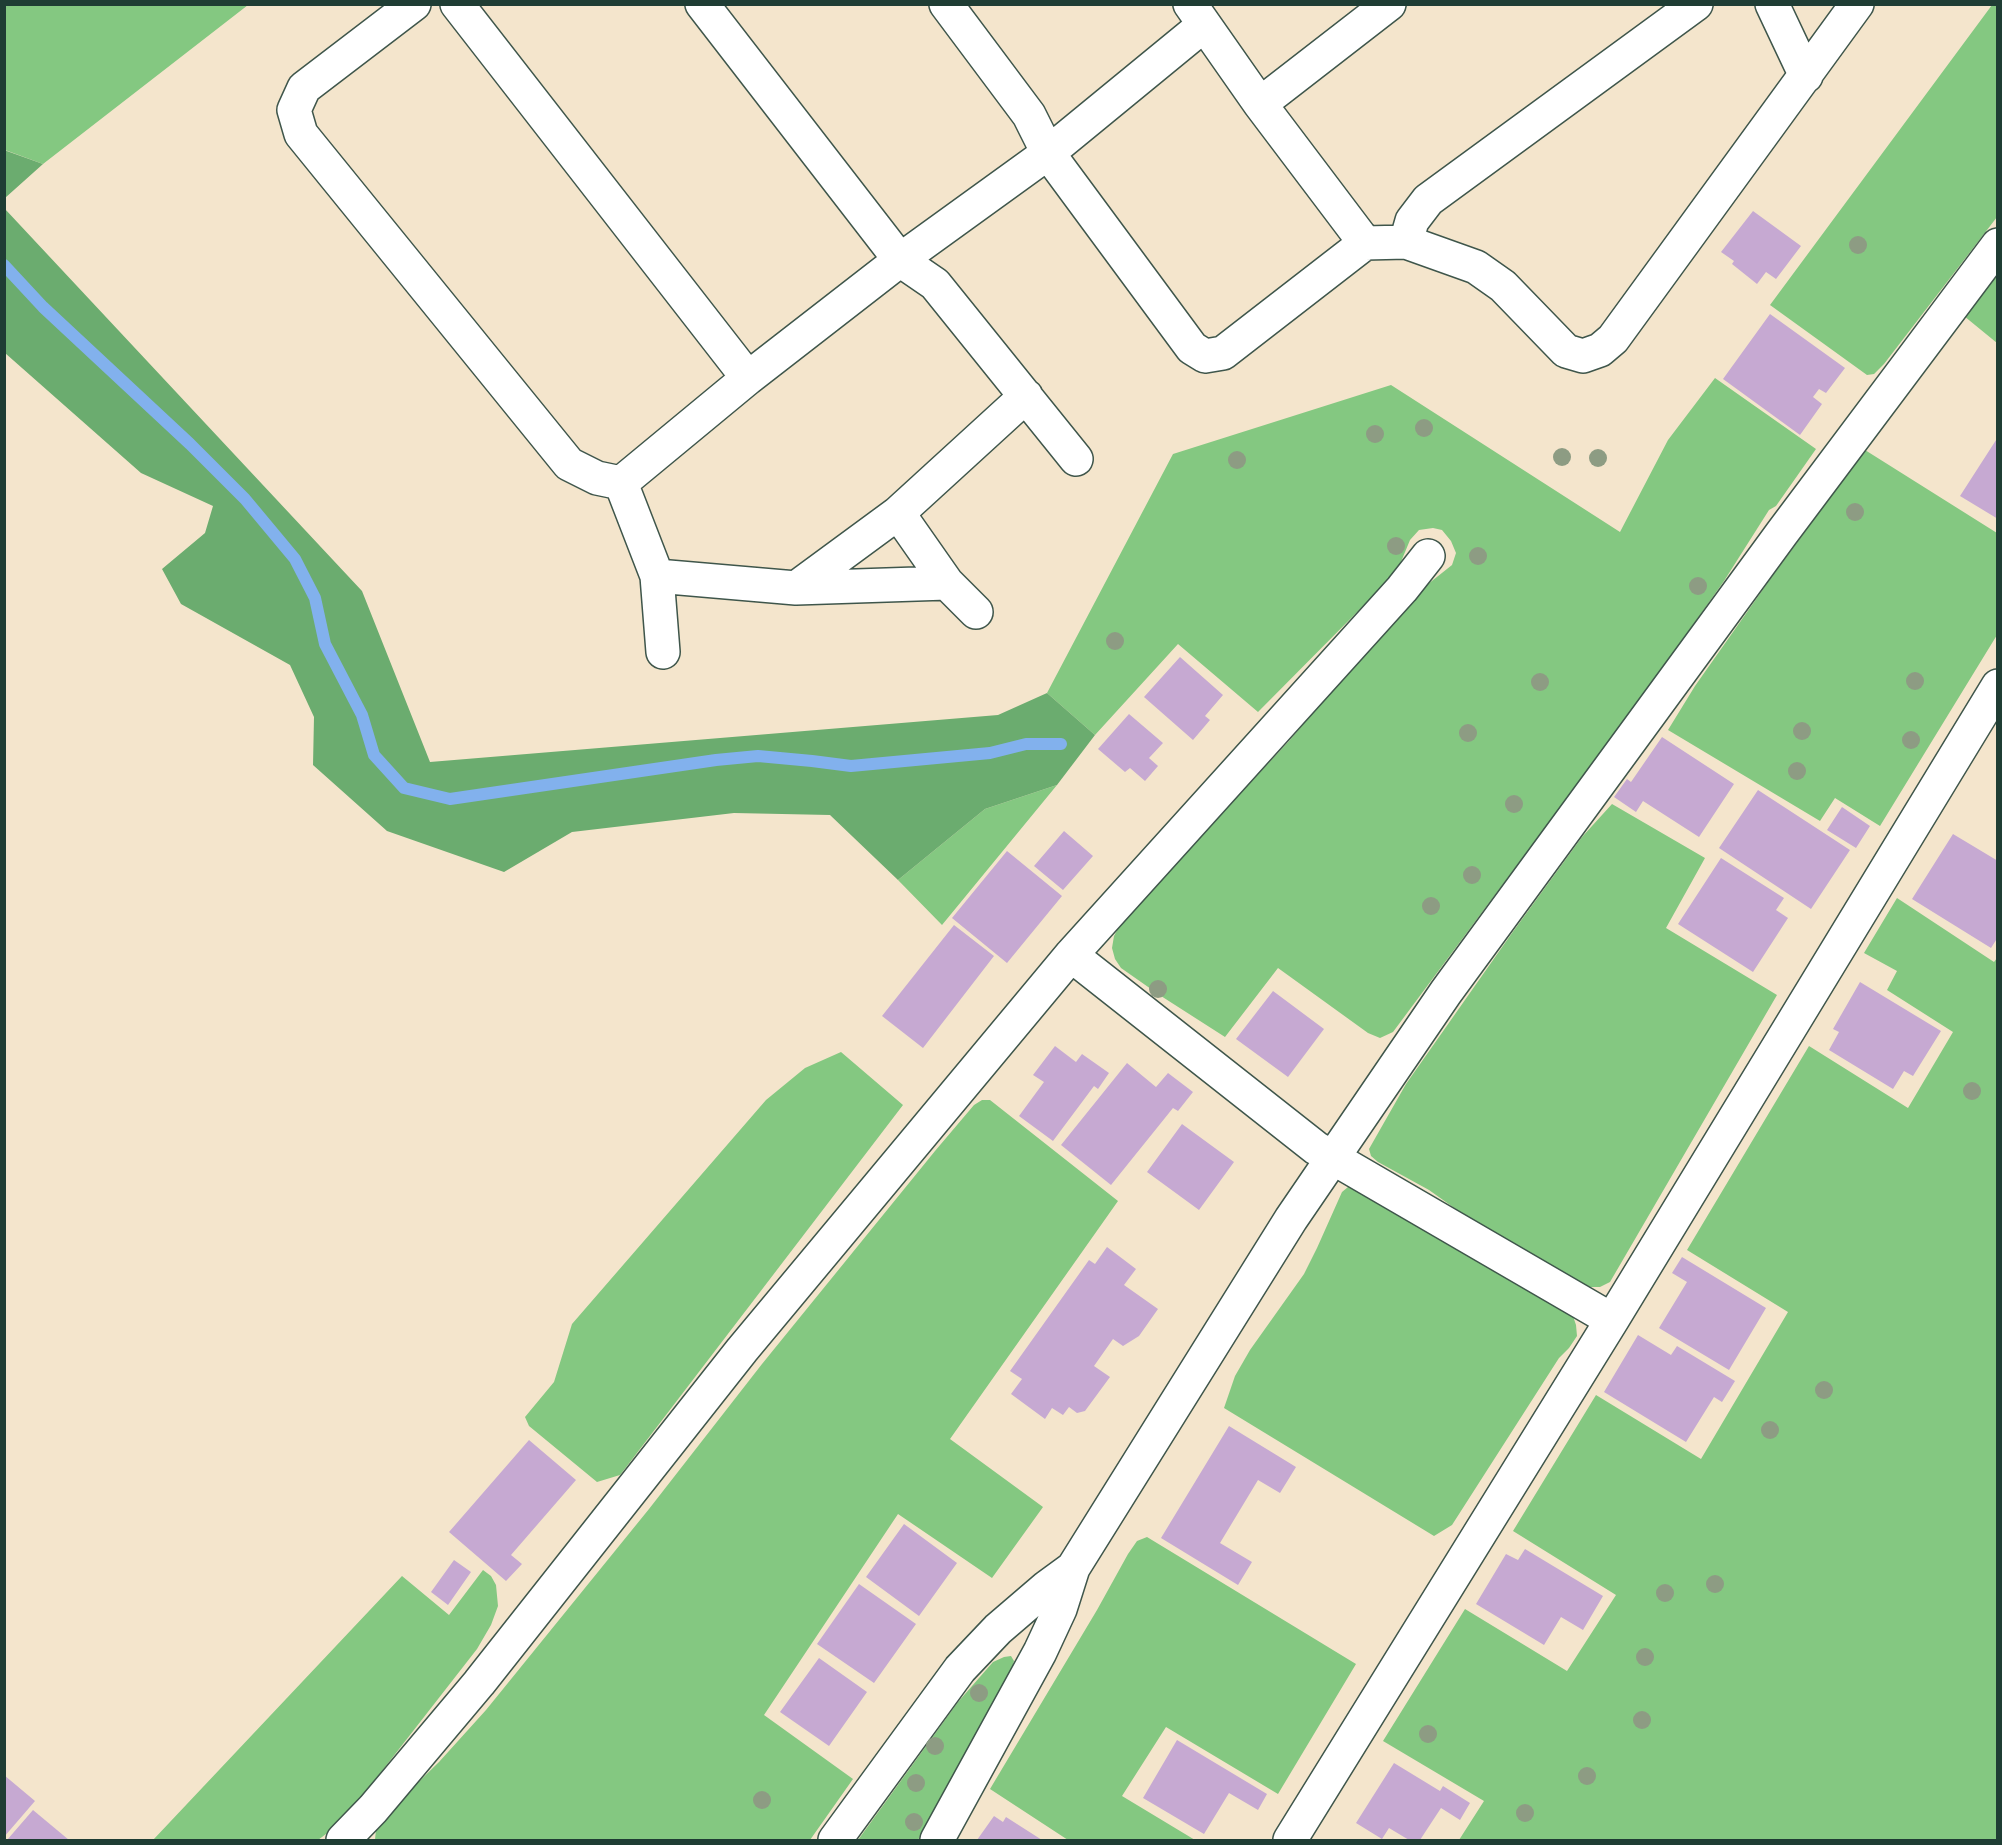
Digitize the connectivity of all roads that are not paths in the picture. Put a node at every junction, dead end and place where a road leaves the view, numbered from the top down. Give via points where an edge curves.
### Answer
1 (414, 4) edge
2 (457, 4) edge
3 (702, 4) edge
4 (946, 4) edge
5 (1389, 4) edge
6 (1696, 4) edge
7 (1772, 4) edge
8 (1857, 4) edge
9 (1197, 15) edge
10 (1806, 76) junction
11 (1260, 104) junction
12 (1048, 153) junction
13 (1406, 242) junction
14 (1365, 243) junction
15 (1998, 245) edge
16 (900, 260) junction
17 (748, 378) junction
18 (1026, 396) junction
19 (1076, 459) dead end
20 (621, 483) junction
21 (898, 513) junction
22 (1428, 556) dead end
23 (657, 576) junction
24 (947, 583) junction
25 (796, 588) junction
26 (976, 612) dead end
27 (663, 652) dead end
28 (1998, 686) edge
29 (1071, 955) junction
30 (1333, 1159) junction
31 (1612, 1320) junction
32 (1073, 1568) junction
33 (343, 1840) edge
34 (835, 1840) edge
35 (937, 1840) edge
36 (1290, 1840) edge

1 - 20 street via 304,88 294,110 302,134 569,464 597,478
2 - 17 street
3 - 16 street
4 - 12 street via 1029,115
5 - 11 street
6 - 13 street via 1428,200 1412,221
7 - 10 street
8 - 10 street
9 - 11 street
9 - 12 street
10 - 13 street via 1613,339 1600,350 1583,356 1566,351 1503,286 1476,267
11 - 14 street
12 - 14 street via 1192,348 1205,356 1223,353
12 - 16 street
13 - 14 street
15 - 30 street via 1446,992
16 - 17 street
16 - 18 street via 934,284
17 - 20 street
18 - 19 street
18 - 21 street
20 - 23 street
21 - 24 street
21 - 25 street
22 - 29 street
23 - 25 street
23 - 27 street
24 - 25 street
24 - 26 street
28 - 31 street
29 - 30 street
29 - 33 street via 742,1350 479,1683
30 - 31 street
30 - 32 street via 1291,1219
31 - 36 street
32 - 34 street via 998,1629 960,1669
32 - 35 street via 1040,1652

